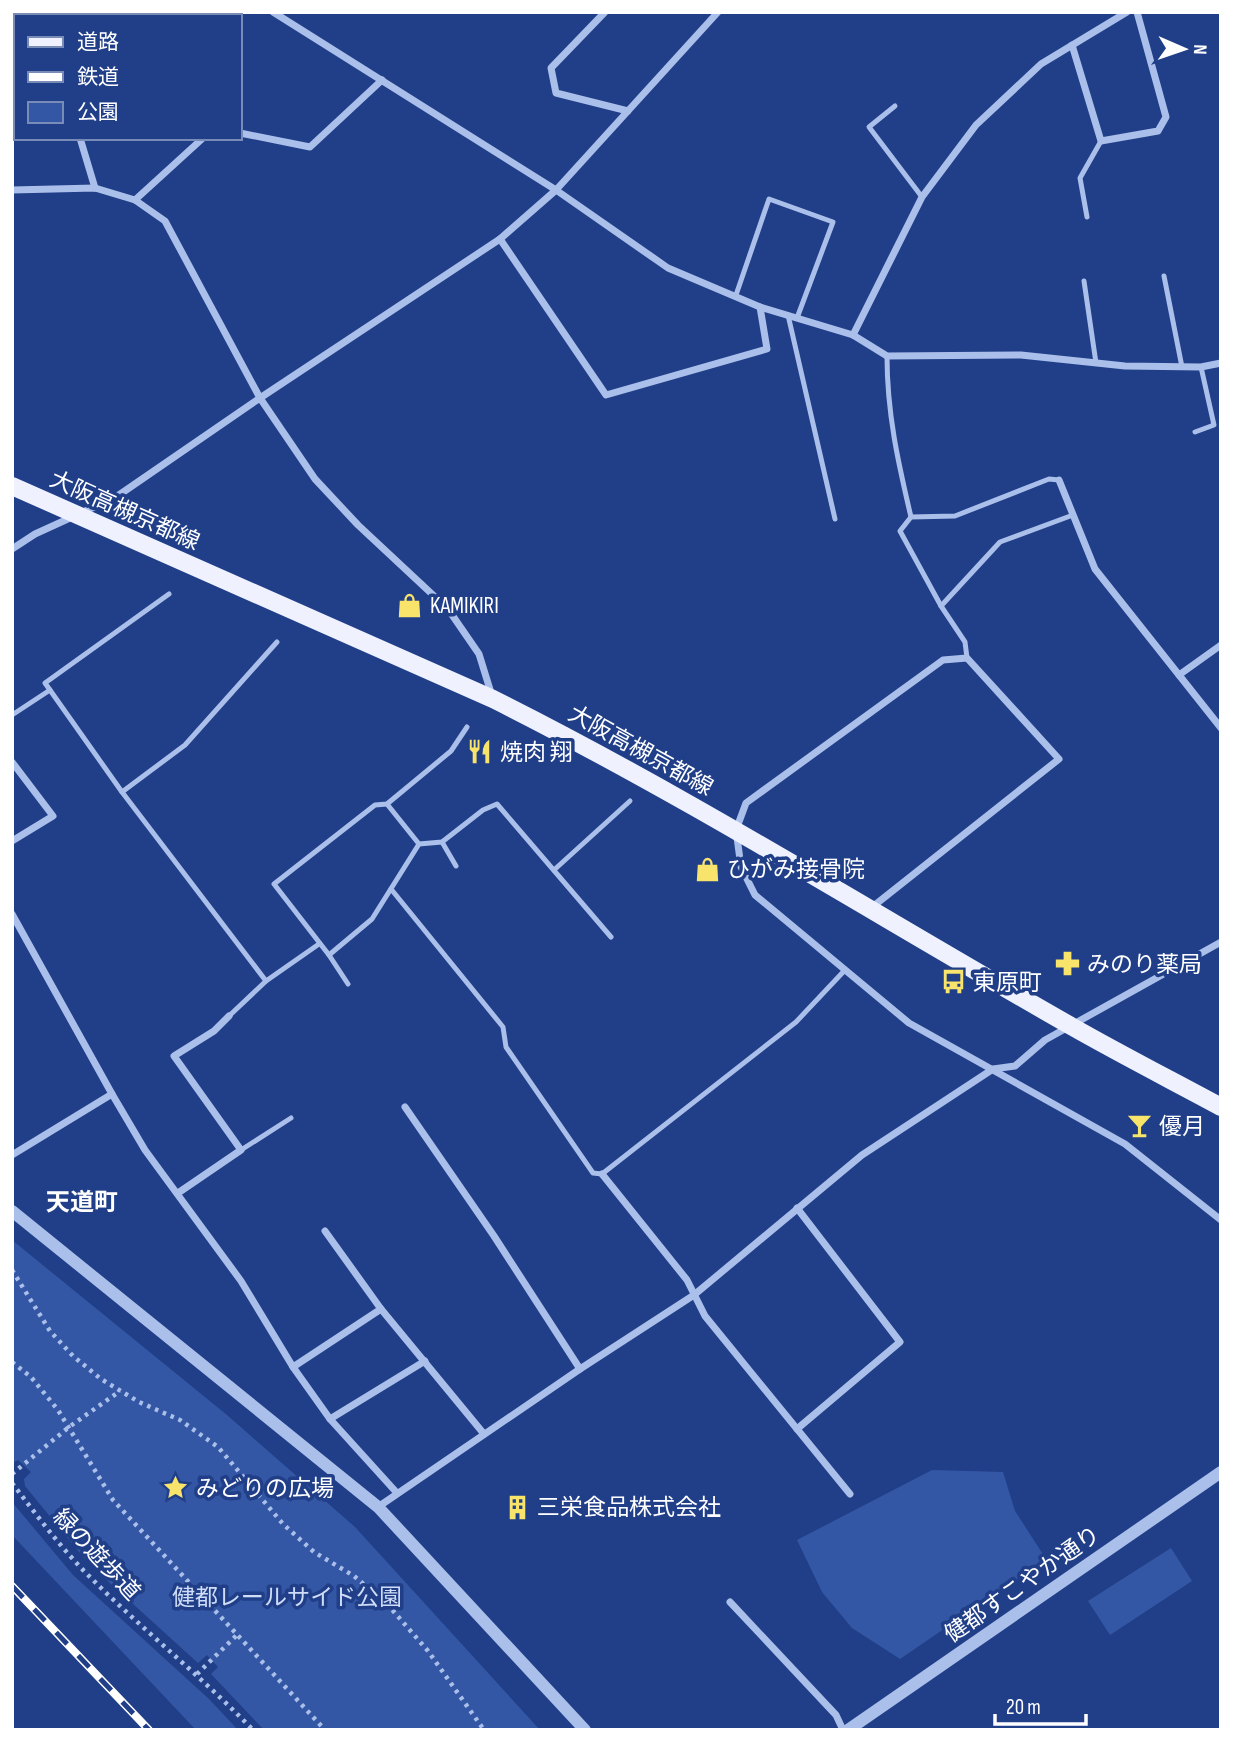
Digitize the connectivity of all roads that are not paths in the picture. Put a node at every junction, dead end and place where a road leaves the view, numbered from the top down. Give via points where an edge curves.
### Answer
1 (274, 12) edge
2 (605, 12) edge
3 (718, 12) edge
4 (1127, 12) edge
5 (1137, 12) edge
6 (1072, 45) junction
7 (382, 80) junction
8 (895, 107) dead end
9 (628, 111) junction
10 (242, 133) edge
11 (81, 140) edge
12 (201, 140) edge
13 (1101, 141) junction
14 (95, 188) junction
15 (12, 190) edge
16 (556, 190) junction
17 (922, 197) junction
18 (135, 200) junction
19 (1087, 217) dead end
20 (500, 239) junction
21 (1164, 276) dead end
22 (1084, 281) dead end
23 (736, 295) junction
24 (760, 307) junction
25 (792, 317) junction
26 (853, 335) junction
27 (887, 356) junction
28 (1096, 363) junction
29 (1221, 363) edge
30 (1182, 367) junction
31 (1201, 368) junction
32 (260, 398) junction
33 (1195, 432) dead end
34 (1059, 480) joint
35 (12, 486) edge
36 (1073, 514) junction
37 (77, 516) junction
38 (911, 517) junction
39 (835, 519) dead end
40 (12, 549) edge
41 (169, 594) dead end
42 (941, 606) junction
43 (277, 642) dead end
44 (1221, 645) edge
45 (967, 658) junction
46 (1179, 675) junction
47 (50, 690) junction
48 (493, 699) junction
49 (12, 715) edge
50 (467, 727) dead end
51 (1221, 728) edge
52 (12, 762) edge
53 (122, 792) junction
54 (630, 802) dead end
55 (387, 804) junction
56 (736, 830) junction
57 (12, 841) edge
58 (442, 842) junction
59 (419, 844) junction
60 (456, 866) dead end
61 (554, 870) junction
62 (391, 889) junction
63 (870, 909) junction
64 (12, 914) edge
65 (611, 937) dead end
66 (1221, 942) edge
67 (319, 944) junction
68 (329, 955) junction
69 (845, 970) junction
70 (266, 981) junction
71 (348, 984) dead end
72 (229, 1016) joint
73 (1071, 1026) junction
74 (993, 1069) junction
75 (112, 1094) junction
76 (405, 1107) dead end
77 (1221, 1107) edge
78 (291, 1118) dead end
79 (241, 1150) junction
80 (12, 1155) edge
81 (602, 1174) junction
82 (178, 1193) junction
83 (797, 1208) junction
84 (12, 1211) edge
85 (1221, 1220) edge
86 (325, 1231) dead end
87 (694, 1295) junction
88 (380, 1309) junction
89 (425, 1361) junction
90 (293, 1367) junction
91 (580, 1369) junction
92 (330, 1419) junction
93 (797, 1429) junction
94 (484, 1434) junction
95 (1221, 1472) edge
96 (397, 1493) junction
97 (850, 1494) dead end
98 (378, 1507) junction
99 (730, 1602) dead end
100 (586, 1730) edge
101 (845, 1730) edge

1 - 7 street
2 - 9 street via 551,68 556,93
3 - 9 street
4 - 6 street
5 - 13 street via 1166,117 1158,131
6 - 13 street
6 - 17 street via 1041,64 976,125
7 - 10 street via 310,147
7 - 16 street
8 - 17 lane via 869,127
9 - 16 street
11 - 14 street
12 - 18 street
13 - 19 lane via 1080,178
14 - 15 street
14 - 18 street
16 - 20 street
16 - 23 street via 668,268
17 - 26 street
18 - 32 street via 165,221
20 - 24 street via 606,395 767,349
20 - 32 street
21 - 30 lane
22 - 28 lane
23 - 24 street
23 - 25 lane via 769,199 833,222
24 - 25 street
25 - 26 street
25 - 39 lane
26 - 27 street
27 - 28 street via 1021,355
27 - 38 lane via 887,396
28 - 30 street
29 - 31 street
30 - 31 street
31 - 33 lane via 1214,425
32 - 37 street via 116,497
32 - 48 street via 315,480 449,609 479,654
34 - 36 street
34 - 38 lane via 1049,479 955,516
35 - 37 main road, 大阪高槻京都線
36 - 42 lane via 1000,542
36 - 46 street via 1095,569
37 - 40 street
37 - 48 main road, 大阪高槻京都線
38 - 42 lane via 900,531
41 - 47 lane via 45,683
42 - 45 lane via 965,642
43 - 53 lane via 185,745
44 - 46 street
45 - 56 street via 943,660 746,803
45 - 63 street via 1059,759
46 - 51 street
47 - 49 lane
47 - 53 lane
48 - 56 main road, 大阪高槻京都線
50 - 55 lane via 450,751
52 - 57 street via 53,816
53 - 70 lane
54 - 61 lane
55 - 59 lane
55 - 67 lane via 375,805 274,884
56 - 63 main road, 大阪高槻京都線
56 - 69 street via 741,867 755,895
58 - 59 lane
58 - 60 lane
58 - 61 lane via 497,804
59 - 62 lane
61 - 65 lane
62 - 68 lane via 372,919
62 - 81 lane via 503,1027 506,1046 593,1173
63 - 73 main road, 大阪高槻京都線
64 - 75 street
66 - 73 street
67 - 68 lane
67 - 70 lane
68 - 71 lane
69 - 74 street via 909,1023
69 - 81 lane via 796,1022
70 - 72 lane
72 - 79 street via 174,1056
73 - 74 street via 1045,1040 1015,1066
73 - 77 main road, 大阪高槻京都線
74 - 83 street via 862,1155
74 - 85 street via 1125,1144
75 - 80 street
75 - 82 street via 145,1150
76 - 91 street
78 - 79 lane
79 - 82 street
81 - 87 street via 687,1280
82 - 90 street via 241,1281
83 - 87 street
83 - 93 street via 900,1342
84 - 98 street
86 - 88 street
87 - 91 street
87 - 93 street via 705,1316
88 - 89 street
88 - 90 street
89 - 92 street
89 - 94 street
90 - 92 street
91 - 94 street
92 - 96 street
93 - 97 street
94 - 96 street
95 - 101 street, 健都すこやか通り
96 - 98 street
98 - 100 street
99 - 101 street

